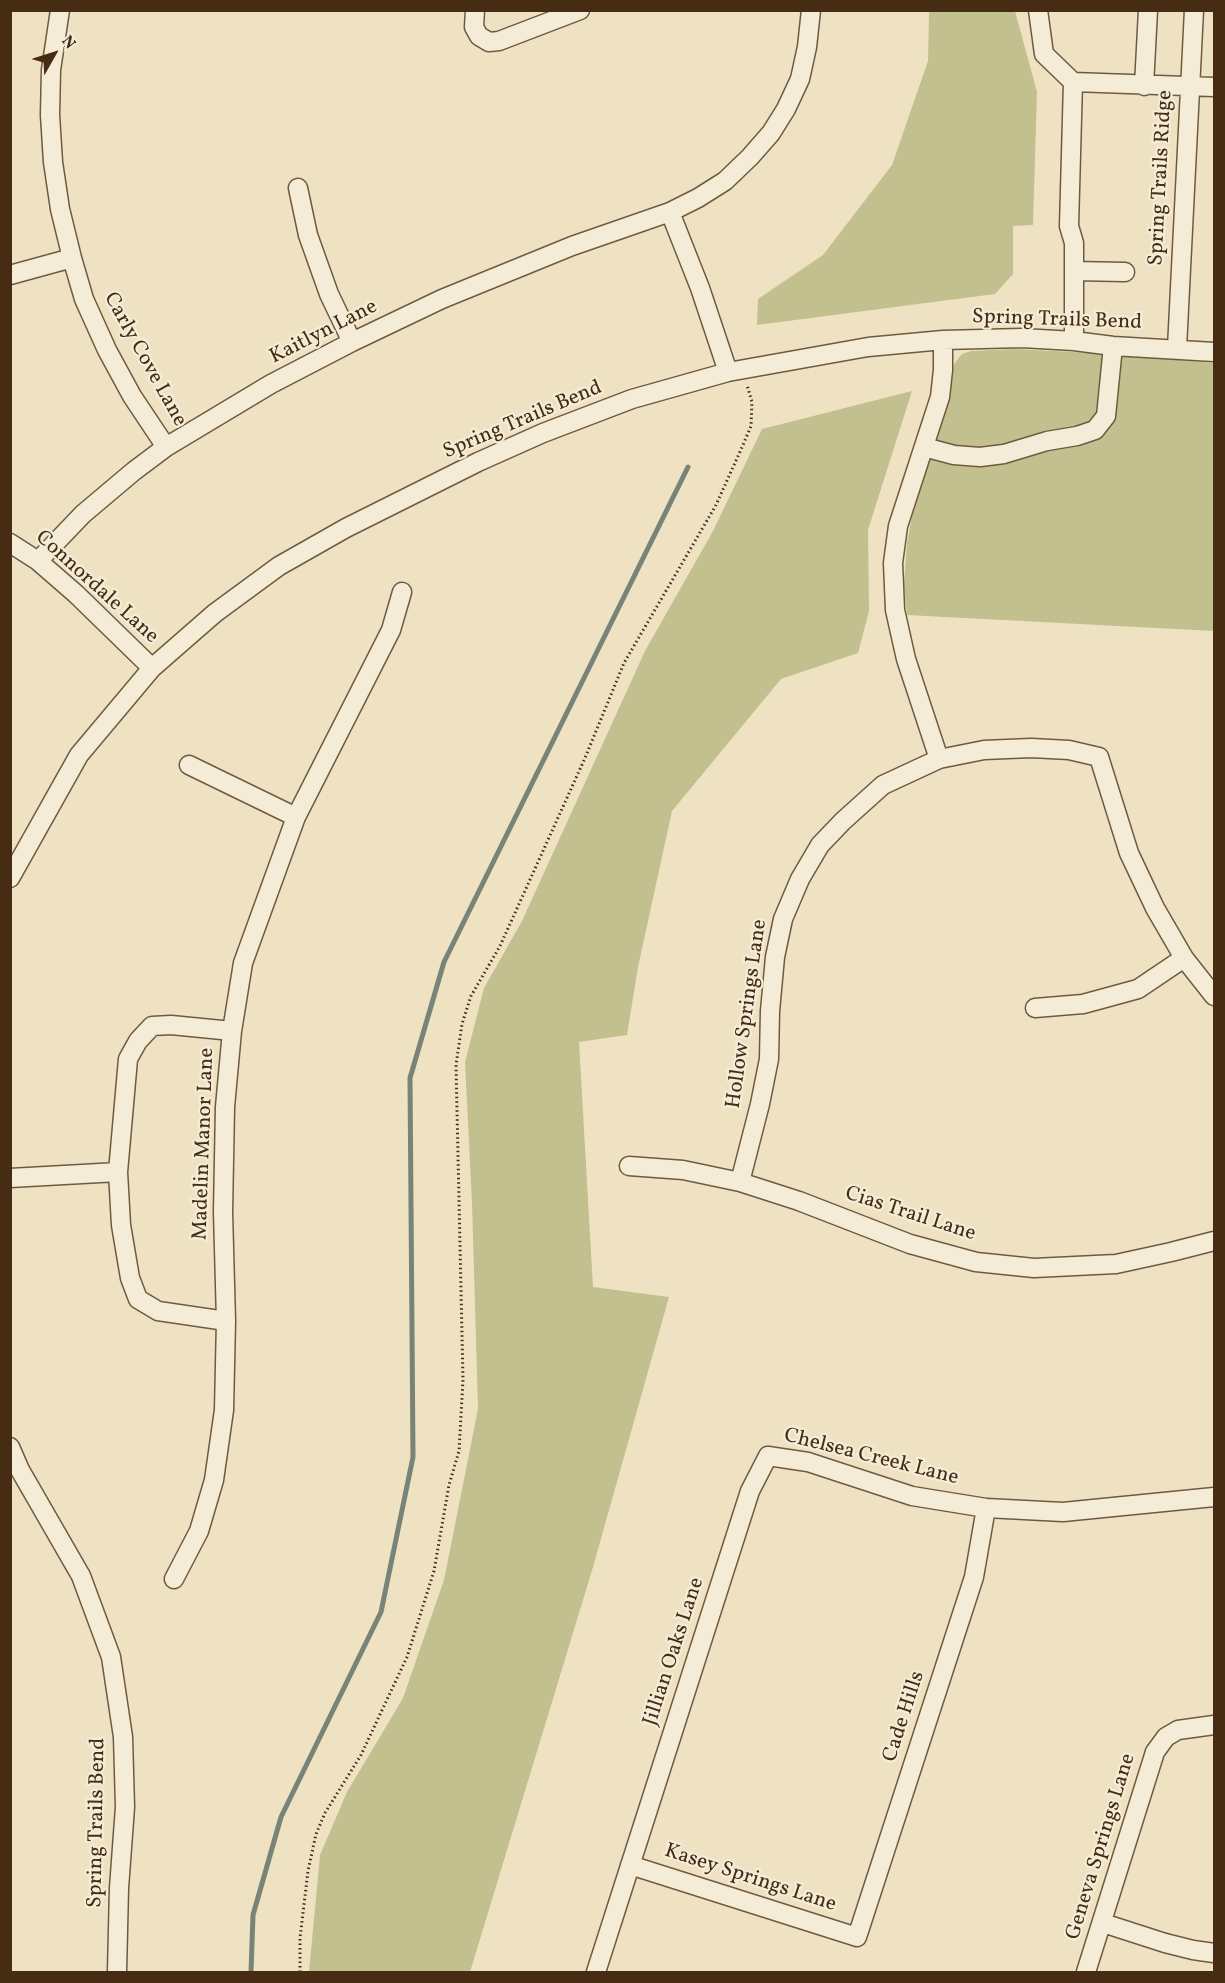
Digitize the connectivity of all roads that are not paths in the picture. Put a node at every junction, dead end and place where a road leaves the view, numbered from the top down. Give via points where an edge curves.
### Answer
1 (60, 10) edge
2 (475, 10) edge
3 (580, 10) edge
4 (812, 10) edge
5 (1038, 10) edge
6 (1148, 10) edge
7 (1194, 10) edge
8 (1073, 82) junction
9 (1144, 86) junction
10 (1215, 87) edge
11 (1189, 88) junction
12 (298, 188) dead end
13 (670, 212) junction
14 (72, 258) junction
15 (1074, 271) junction
16 (1125, 272) dead end
17 (10, 275) edge
18 (943, 340) junction
19 (1074, 341) junction
20 (352, 342) junction
21 (1113, 346) junction
22 (1177, 348) junction
23 (1215, 352) edge
24 (735, 371) junction
25 (166, 447) junction
26 (924, 447) junction
27 (10, 543) edge
28 (38, 561) junction
29 (402, 592) dead end
30 (152, 668) junction
31 (939, 759) junction
32 (189, 765) dead end
33 (296, 817) junction
34 (10, 878) edge
35 (1184, 958) junction
36 (1215, 996) edge
37 (1035, 1008) dead end
38 (232, 1031) junction
39 (629, 1166) dead end
40 (118, 1172) junction
41 (10, 1178) edge
42 (740, 1182) junction
43 (1215, 1241) edge
44 (226, 1321) junction
45 (10, 1447) edge
46 (768, 1456) joint
47 (1215, 1497) edge
48 (986, 1508) junction
49 (174, 1579) dead end
50 (1215, 1725) edge
51 (630, 1865) junction
52 (1103, 1923) junction
53 (857, 1936) joint
54 (1215, 1953) edge
55 (117, 1972) edge
56 (596, 1972) edge
57 (1086, 1972) edge

1 - 14 street, Carly Cove Lane via 51,70 50,116 60,209
2 - 3 street via 474,27 489,42
4 - 13 street via 800,79 771,133 725,181
5 - 8 street via 1044,54
6 - 9 street
7 - 11 street, Spring Trails Ridge
8 - 9 street
8 - 15 street via 1069,225 1074,243
9 - 11 street
10 - 11 street
11 - 22 street, Spring Trails Ridge
12 - 20 street via 311,245 328,294
13 - 20 street, Kaitlyn Lane via 506,272
13 - 24 street
14 - 17 street
14 - 25 street, Carly Cove Lane via 84,298 107,350
15 - 16 street
15 - 19 street
18 - 19 street, Spring Trails Bend
18 - 24 street, Spring Trails Bend via 868,347
18 - 26 street via 940,397
19 - 21 street, Spring Trails Bend
20 - 25 street, Kaitlyn Lane
21 - 22 street, Spring Trails Bend
21 - 26 street via 1106,416 1095,430 980,457
22 - 23 street, Spring Trails Bend
24 - 30 street, Spring Trails Bend via 632,399 543,433 346,528 279,566 214,613
25 - 28 street, Kaitlyn Lane via 83,514
26 - 31 street via 898,526 893,563 895,610 906,659
27 - 28 street, Connordale Lane
28 - 30 street, Connordale Lane
29 - 33 street, Madelin Manor Lane via 391,630
30 - 34 street, Spring Trails Bend via 79,755
31 - 35 street, Hollow Springs Lane via 984,750 1031,747 1099,757 1129,853
31 - 42 street, Hollow Springs Lane via 883,785 820,845 800,879 783,919 775,957 769,1059
32 - 33 street
33 - 38 street, Madelin Manor Lane via 243,963
35 - 36 street
35 - 37 street via 1138,989 1083,1004
38 - 40 street via 152,1026 138,1041 128,1059
38 - 44 street, Madelin Manor Lane via 225,1107
39 - 42 street, Cias Trail Lane via 683,1170
40 - 41 street
40 - 44 street via 121,1225 130,1278 138,1299 158,1311
42 - 43 street, Cias Trail Lane via 910,1244 976,1262 1034,1268 1116,1264
44 - 49 street, Madelin Manor Lane via 224,1410 214,1480 199,1531
45 - 55 street, Spring Trails Bend via 81,1576 111,1657 124,1748
46 - 48 street, Chelsea Creek Lane via 808,1462 912,1496
46 - 51 street, Jillian Oaks Lane via 750,1491
47 - 48 street, Chelsea Creek Lane via 1064,1512
48 - 53 street, Cade Hills via 974,1578
50 - 52 street, Geneva Springs Lane via 1178,1730 1166,1737 1155,1752
51 - 53 street, Kasey Springs Lane
51 - 56 street, Jillian Oaks Lane
52 - 54 street via 1165,1943
52 - 57 street, Geneva Springs Lane

